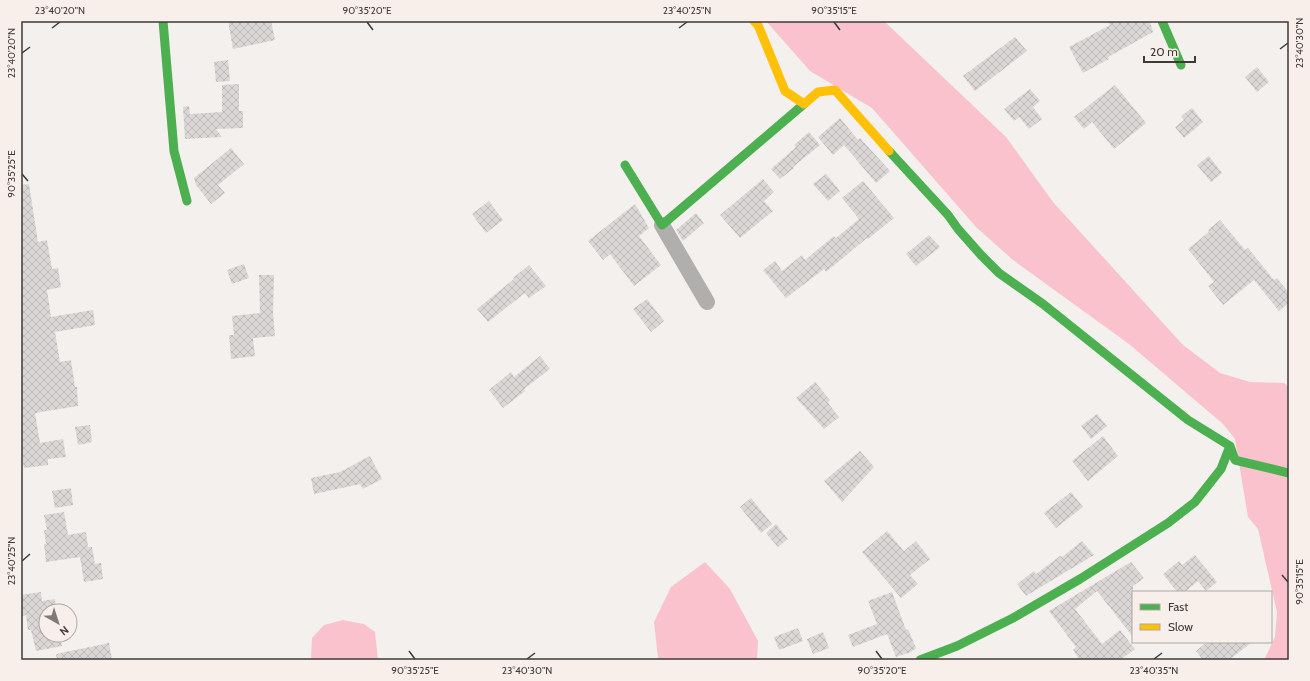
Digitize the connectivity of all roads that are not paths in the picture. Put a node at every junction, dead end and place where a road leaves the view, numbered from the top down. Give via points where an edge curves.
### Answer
1 (163, 21) edge
2 (754, 21) edge
3 (1162, 21) edge
4 (1182, 65) dead end
5 (804, 104) junction
6 (626, 165) dead end
7 (187, 201) dead end
8 (662, 225) junction
9 (707, 302) dead end
10 (1230, 446) junction
11 (1289, 473) edge
12 (920, 660) edge

1 - 7 street via 174,151
2 - 5 street via 758,25 785,91
3 - 4 street
5 - 8 street
5 - 10 street via 818,92 835,90 999,273 1188,420
6 - 8 street
8 - 9 street
10 - 11 street via 1235,460
10 - 12 street via 1221,469 1195,502 1168,523 1013,618 957,646

